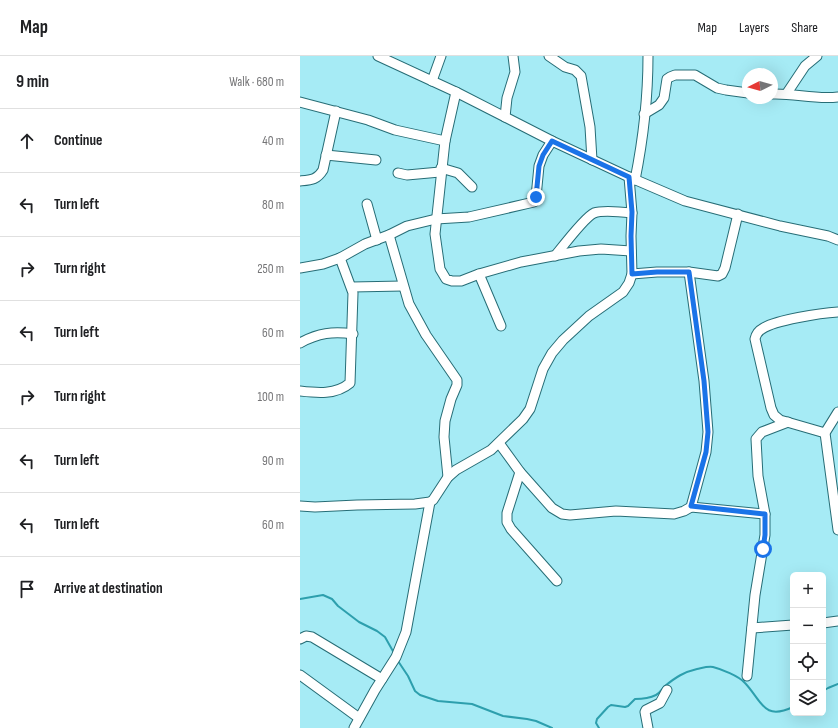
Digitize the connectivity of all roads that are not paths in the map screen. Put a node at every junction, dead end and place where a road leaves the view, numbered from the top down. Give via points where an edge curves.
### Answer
1 (378, 56) edge
2 (442, 56) edge
3 (513, 56) edge
4 (550, 56) edge
5 (648, 56) edge
6 (817, 56) edge
7 (432, 81) junction
8 (456, 92) junction
9 (742, 92) edge
10 (787, 93) junction
11 (778, 94) edge
12 (838, 97) edge
13 (300, 102) edge
14 (336, 111) junction
15 (644, 114) junction
16 (505, 117) junction
17 (444, 141) junction
18 (552, 141) junction
19 (326, 155) junction
20 (376, 160) dead end
21 (592, 160) junction
22 (441, 170) junction
23 (398, 173) dead end
24 (632, 179) junction
25 (300, 181) edge
26 (472, 187) dead end
27 (367, 204) dead end
28 (632, 212) junction
29 (738, 214) junction
30 (436, 219) junction
31 (390, 235) junction
32 (377, 240) junction
33 (838, 240) edge
34 (631, 251) junction
35 (556, 256) junction
36 (340, 258) junction
37 (300, 268) edge
38 (689, 272) junction
39 (478, 274) junction
40 (632, 274) junction
41 (403, 286) junction
42 (352, 287) junction
43 (838, 312) edge
44 (501, 326) dead end
45 (352, 334) junction
46 (300, 343) edge
47 (300, 391) edge
48 (838, 412) edge
49 (788, 422) junction
50 (825, 433) junction
51 (499, 443) junction
52 (520, 472) junction
53 (448, 477) junction
54 (430, 502) junction
55 (300, 506) edge
56 (691, 506) junction
57 (765, 514) junction
58 (838, 530) edge
59 (557, 581) dead end
60 (838, 621) edge
61 (826, 622) edge
62 (790, 625) edge
63 (752, 628) junction
64 (300, 639) edge
65 (300, 675) edge
66 (747, 676) dead end
67 (382, 679) junction
68 (667, 690) dead end
69 (359, 718) junction
70 (354, 728) edge
71 (648, 728) edge

1 - 7 street
2 - 7 street
3 - 16 street via 515,72 507,98
4 - 21 street via 581,76 590,128
5 - 15 street
6 - 10 street via 805,66
7 - 8 street
8 - 16 street
8 - 17 street
9 - 15 street via 717,88 696,75 670,76 667,79 664,98
10 - 11 street
10 - 12 street
13 - 14 street
14 - 17 street via 395,130
14 - 19 street
15 - 24 street via 639,159
16 - 18 street
17 - 22 street
18 - 21 street
18 - 30 street via 539,166 534,202 469,216
19 - 20 street
19 - 25 street via 320,176 314,180
21 - 24 street
22 - 23 street via 407,175
22 - 26 street via 458,173
22 - 30 street
24 - 28 street
24 - 29 street via 685,200
27 - 32 street
28 - 34 street
28 - 35 street via 593,214
29 - 33 street
29 - 38 street via 722,274 718,276
30 - 31 street via 407,226
30 - 39 street via 436,252 440,269 446,279 461,281
31 - 32 street
31 - 41 street
32 - 36 street
34 - 35 street via 590,249
34 - 40 street
35 - 39 street via 521,262
36 - 37 street
36 - 42 street
38 - 40 street
38 - 56 street via 704,381 708,432 706,452
39 - 44 street
40 - 51 street via 623,292 589,316 552,353 543,369 530,409
41 - 42 street
41 - 53 street via 426,334 457,380 445,421
42 - 45 street
43 - 49 street via 774,324 762,328 757,333 756,347 771,408 780,420
45 - 46 street via 339,332 313,336
45 - 47 street via 350,383 344,389 334,392
48 - 50 street
49 - 50 street
49 - 57 street via 762,432 756,440 758,476
50 - 58 street
51 - 52 street
51 - 53 street
52 - 56 street via 552,508 566,515 616,511 674,514
52 - 59 street via 507,513 507,522
53 - 54 street
54 - 55 street
54 - 67 street via 406,632 396,656
56 - 57 street
57 - 63 street via 765,535
60 - 61 street
62 - 63 street
63 - 66 street
64 - 67 street via 312,637
65 - 69 street
67 - 69 street
68 - 71 street via 660,703 645,712
69 - 70 street

